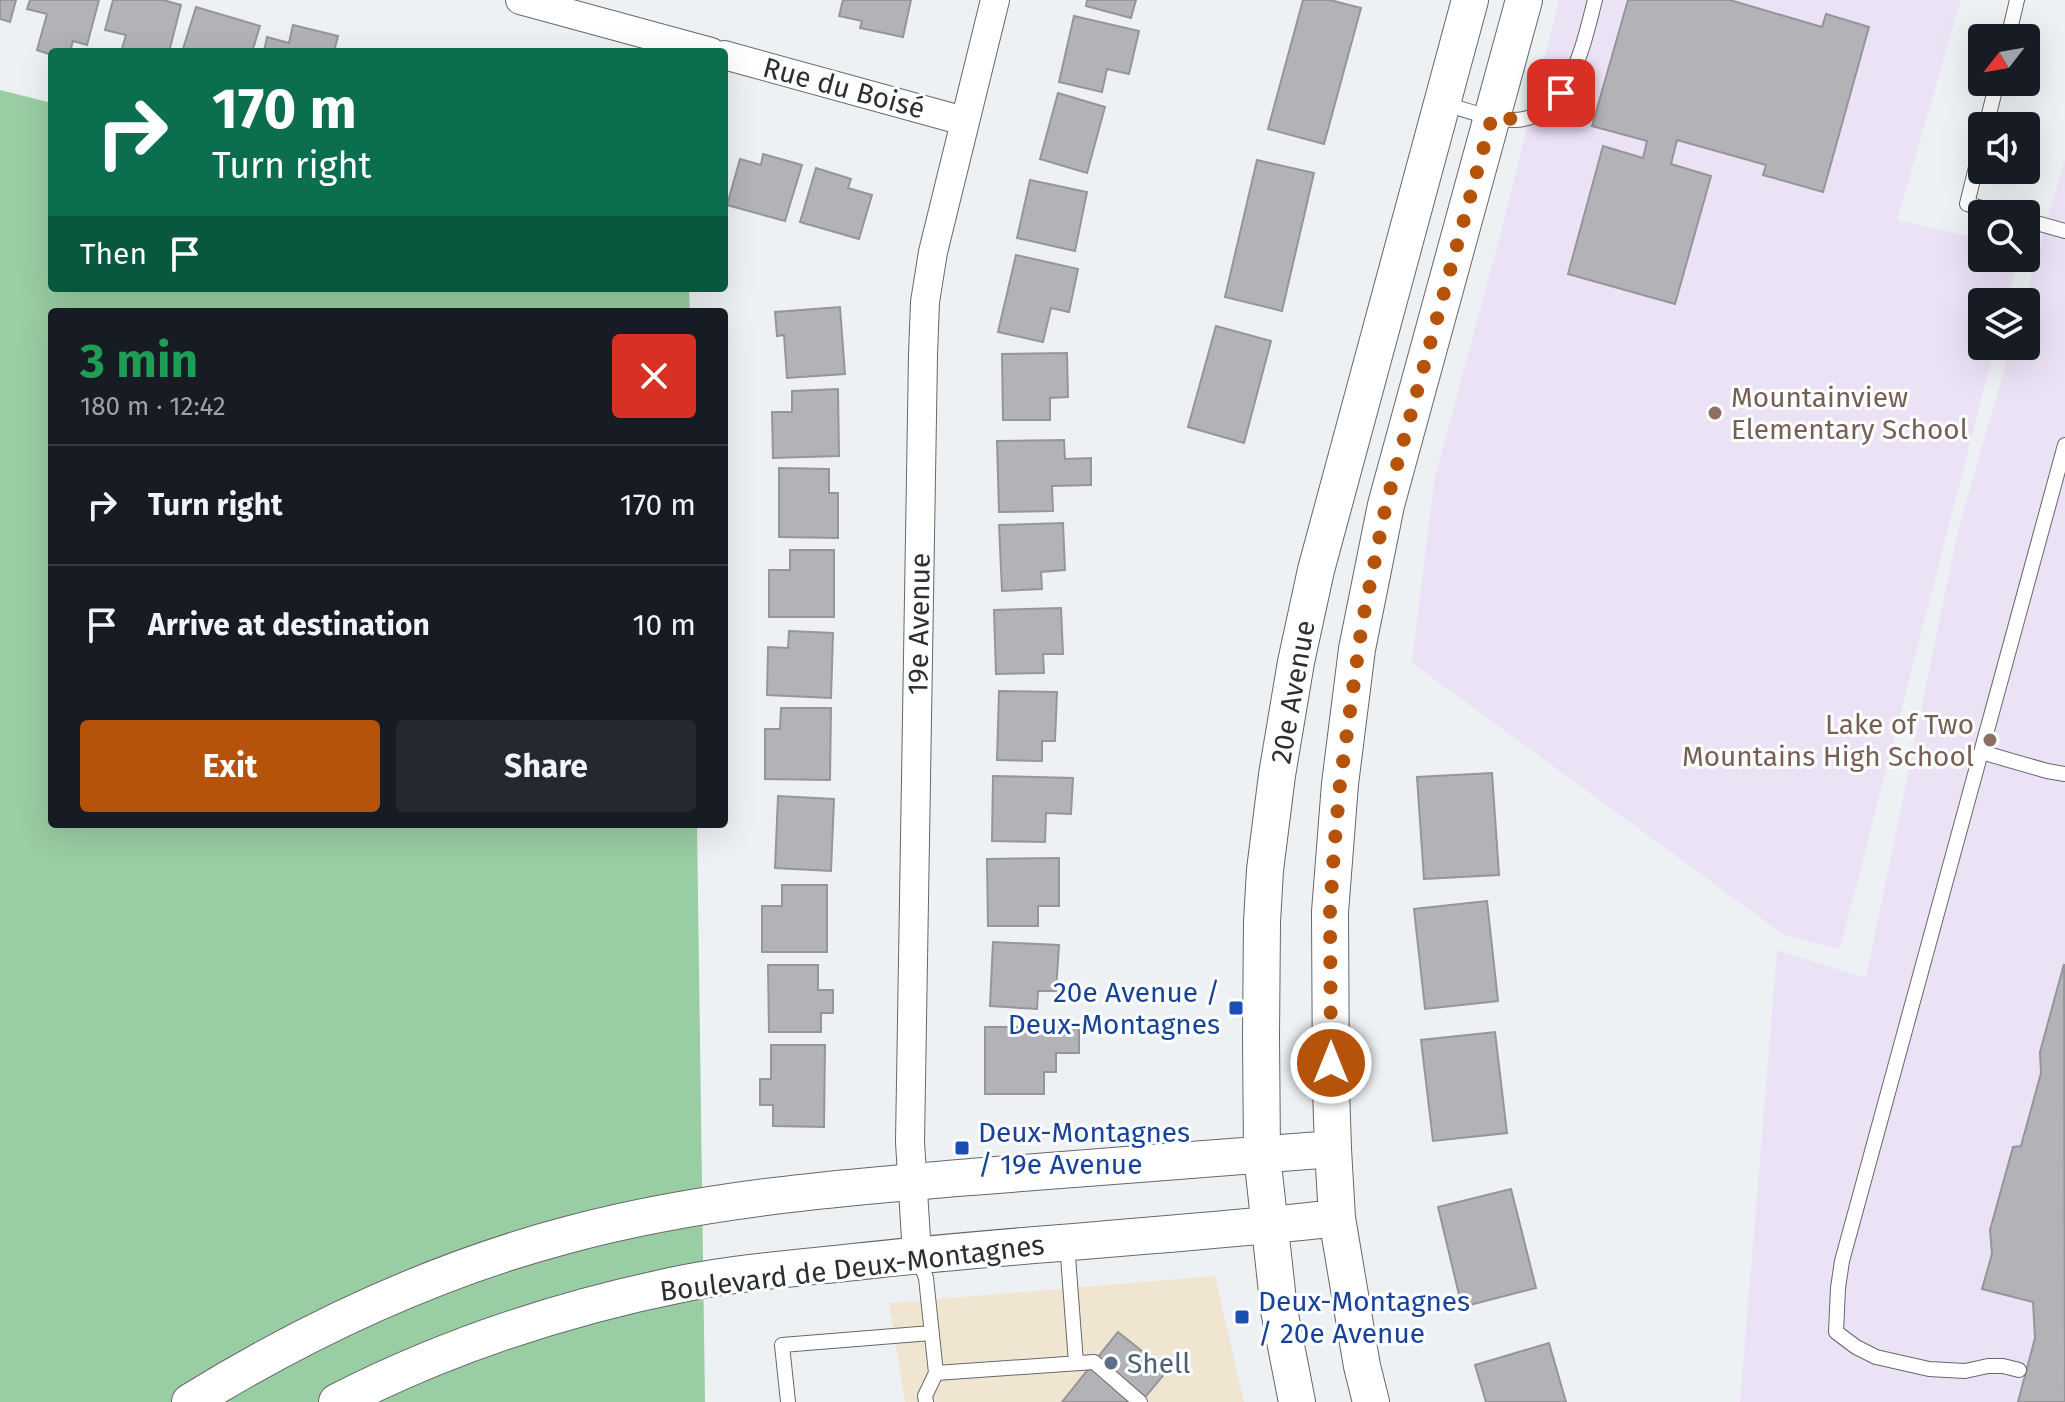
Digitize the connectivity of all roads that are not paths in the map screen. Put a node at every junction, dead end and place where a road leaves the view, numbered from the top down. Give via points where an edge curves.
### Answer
1 (520, 0) edge
2 (995, 0) edge
3 (1470, 0) edge
4 (1524, 0) edge
5 (1595, 0) edge
6 (2017, 0) edge
7 (2011, 24) edge
8 (696, 48) edge
9 (728, 56) edge
10 (1441, 103) junction
11 (1492, 117) junction
12 (964, 121) junction
13 (1972, 184) edge
14 (1968, 204) edge
15 (2040, 224) edge
16 (2065, 231) edge
17 (2065, 445) edge
18 (1981, 752) junction
19 (2065, 774) edge
20 (1333, 1149) junction
21 (1262, 1155) junction
22 (912, 1182) junction
23 (1337, 1218) junction
24 (1269, 1226) junction
25 (1067, 1243) junction
26 (917, 1255) junction
27 (931, 1333) junction
28 (1076, 1363) junction
29 (2019, 1370) dead end
30 (936, 1373) junction
31 (190, 1402) edge
32 (337, 1402) edge
33 (788, 1402) edge
34 (926, 1402) edge
35 (1140, 1402) edge
36 (1297, 1402) edge
37 (1371, 1402) edge

1 - 8 street
2 - 12 street, 19e Avenue
3 - 10 street, 20e Avenue
4 - 11 street, 20e Avenue
5 - 11 lane via 1574,70 1553,103 1523,119
6 - 7 lane
9 - 12 street, Rue du Boisé
10 - 11 lane
10 - 21 street, 20e Avenue via 1328,521 1296,662 1265,870
11 - 20 street, 20e Avenue via 1386,505 1357,649 1330,912
12 - 22 street, 19e Avenue via 933,252 923,342
13 - 14 lane
15 - 16 lane
17 - 18 lane
18 - 19 lane
18 - 29 lane via 1842,1261 1836,1332 1876,1357 1929,1369
20 - 21 street
20 - 23 street, 20e Avenue
21 - 22 street
21 - 24 street, 20e Avenue
22 - 26 street, 19e Avenue
22 - 31 street via 697,1207 523,1248 363,1307
23 - 24 street, Boulevard de Deux-Montagnes
23 - 37 street, 20e Avenue
24 - 25 street, Boulevard de Deux-Montagnes
24 - 36 street, 20e Avenue
25 - 26 street, Boulevard de Deux-Montagnes
25 - 28 lane
26 - 27 lane via 926,1278
26 - 32 street, Boulevard de Deux-Montagnes via 690,1282 617,1298 444,1353
27 - 30 lane
27 - 33 lane via 782,1345
28 - 30 lane
28 - 35 lane via 1094,1362
30 - 34 lane

